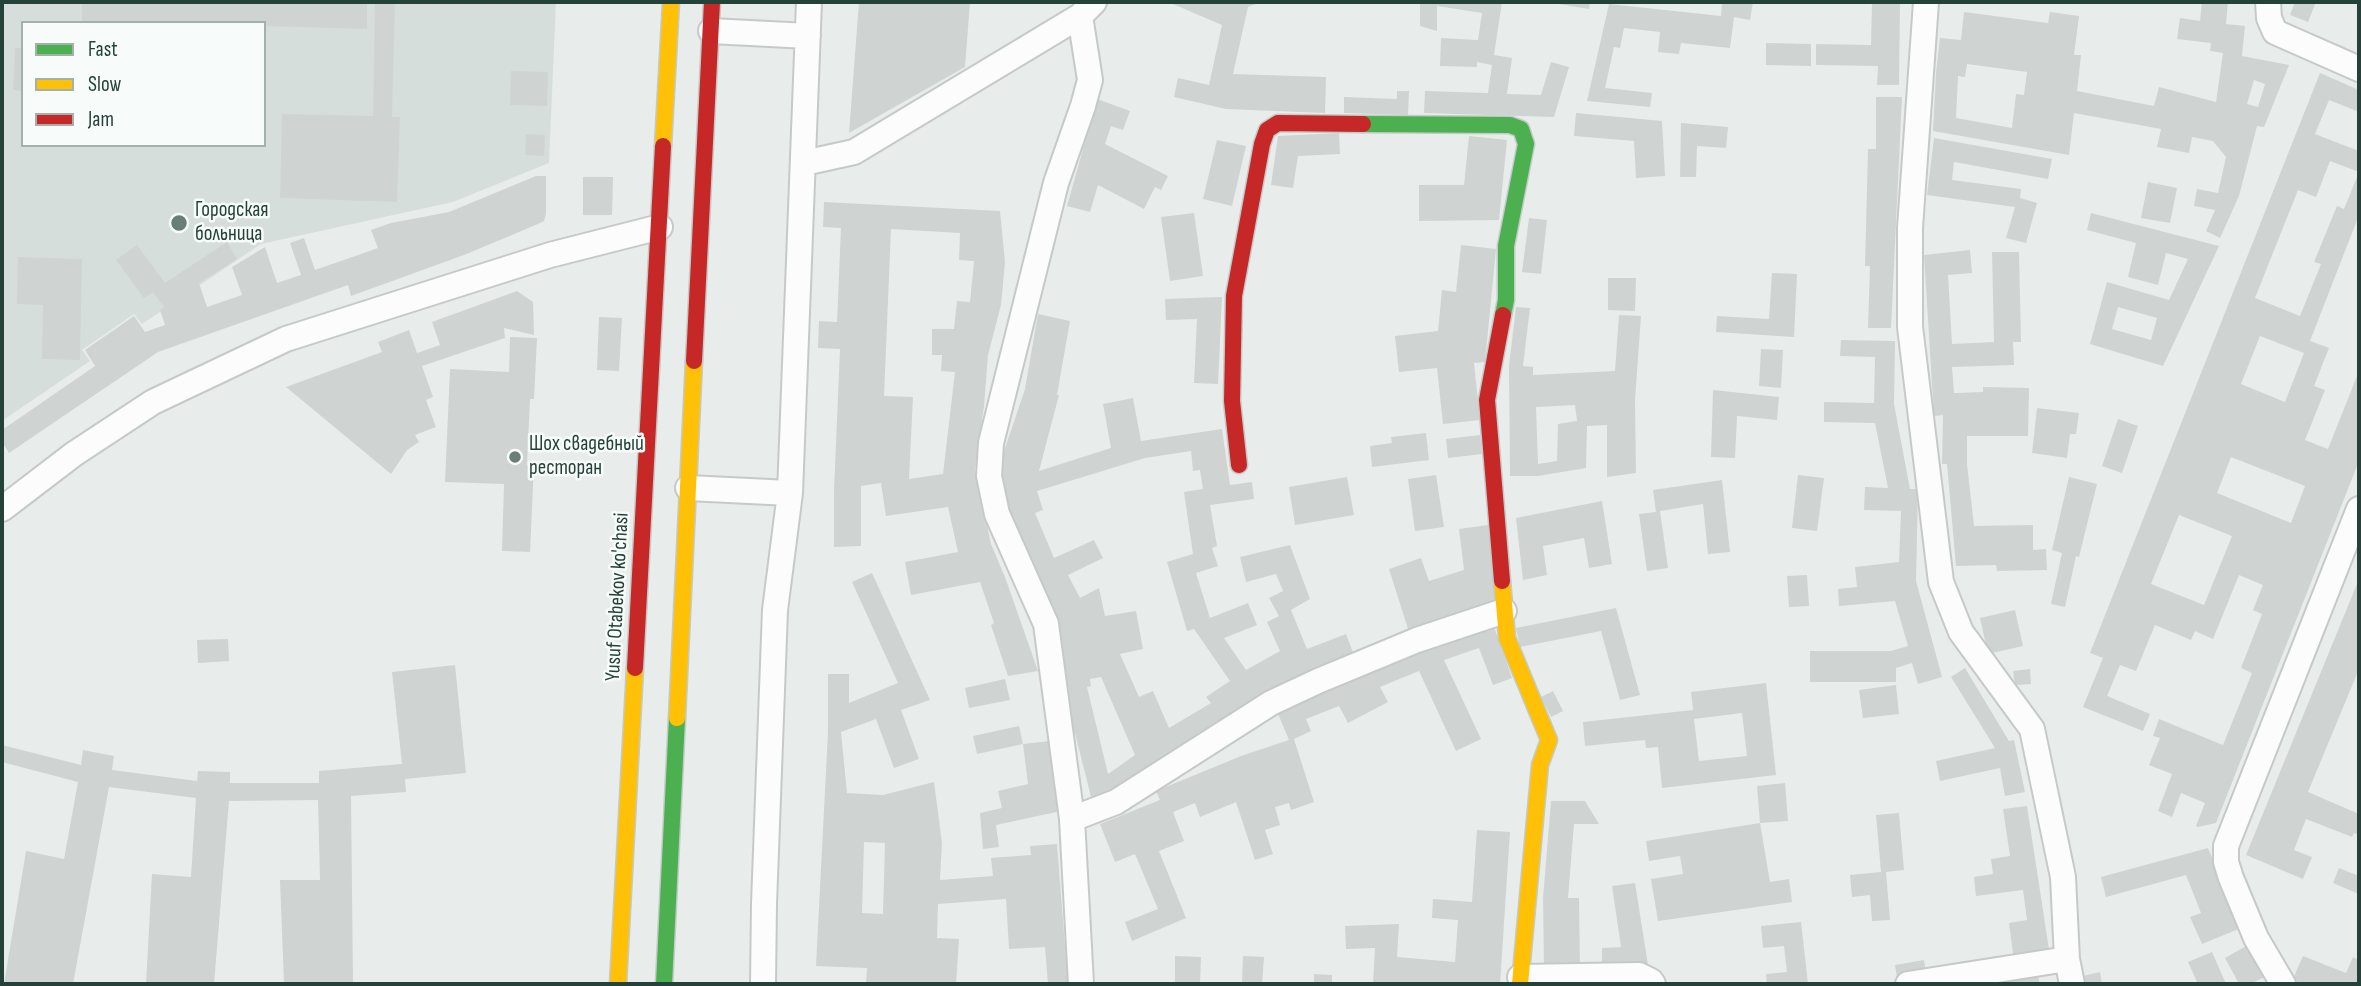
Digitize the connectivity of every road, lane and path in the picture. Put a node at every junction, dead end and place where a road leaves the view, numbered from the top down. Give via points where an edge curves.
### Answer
1 (671, 2) edge
2 (712, 2) edge
3 (809, 2) edge
4 (1926, 2) edge
5 (2269, 2) edge
6 (1087, 9) edge
7 (711, 31) junction
8 (808, 36) junction
9 (2359, 69) edge
10 (804, 163) junction
11 (660, 227) junction
12 (1239, 465) dead end
13 (688, 488) junction
14 (790, 493) junction
15 (2, 509) edge
16 (2359, 509) edge
17 (1504, 611) junction
18 (1072, 819) junction
19 (2067, 958) junction
20 (1520, 981) edge
21 (618, 984) edge
22 (664, 984) edge
23 (763, 984) edge
24 (1081, 984) edge
25 (1653, 984) edge
26 (1908, 984) edge
27 (2072, 984) edge
28 (2283, 984) edge

1 - 11 main road, Yusuf Otabekov ko'chasi
2 - 7 main road
3 - 8 street
4 - 19 street via 1910,228 1910,327 1941,582 1961,632 2032,729 2063,877
5 - 9 street via 2275,32
6 - 10 street via 854,152
6 - 18 street via 1090,80 1050,209 990,443 989,476 997,514 1045,624
7 - 8 street
7 - 13 main road
8 - 10 street
10 - 14 street
11 - 15 street via 550,254 286,339 153,402
11 - 21 main road, Yusuf Otabekov ko'chasi
12 - 17 main road via 1232,401 1234,296 1267,130 1278,123 1510,125 1521,130 1526,144 1506,246 1506,300 1487,400
13 - 14 street
13 - 22 main road
14 - 23 street via 775,610
16 - 28 street via 2226,846 2231,878 2256,938
17 - 18 street via 1418,640 1271,703 1116,802
17 - 20 main road via 1507,638 1549,740 1540,765
18 - 24 street
19 - 26 street
19 - 27 street
20 - 25 street via 1639,975

